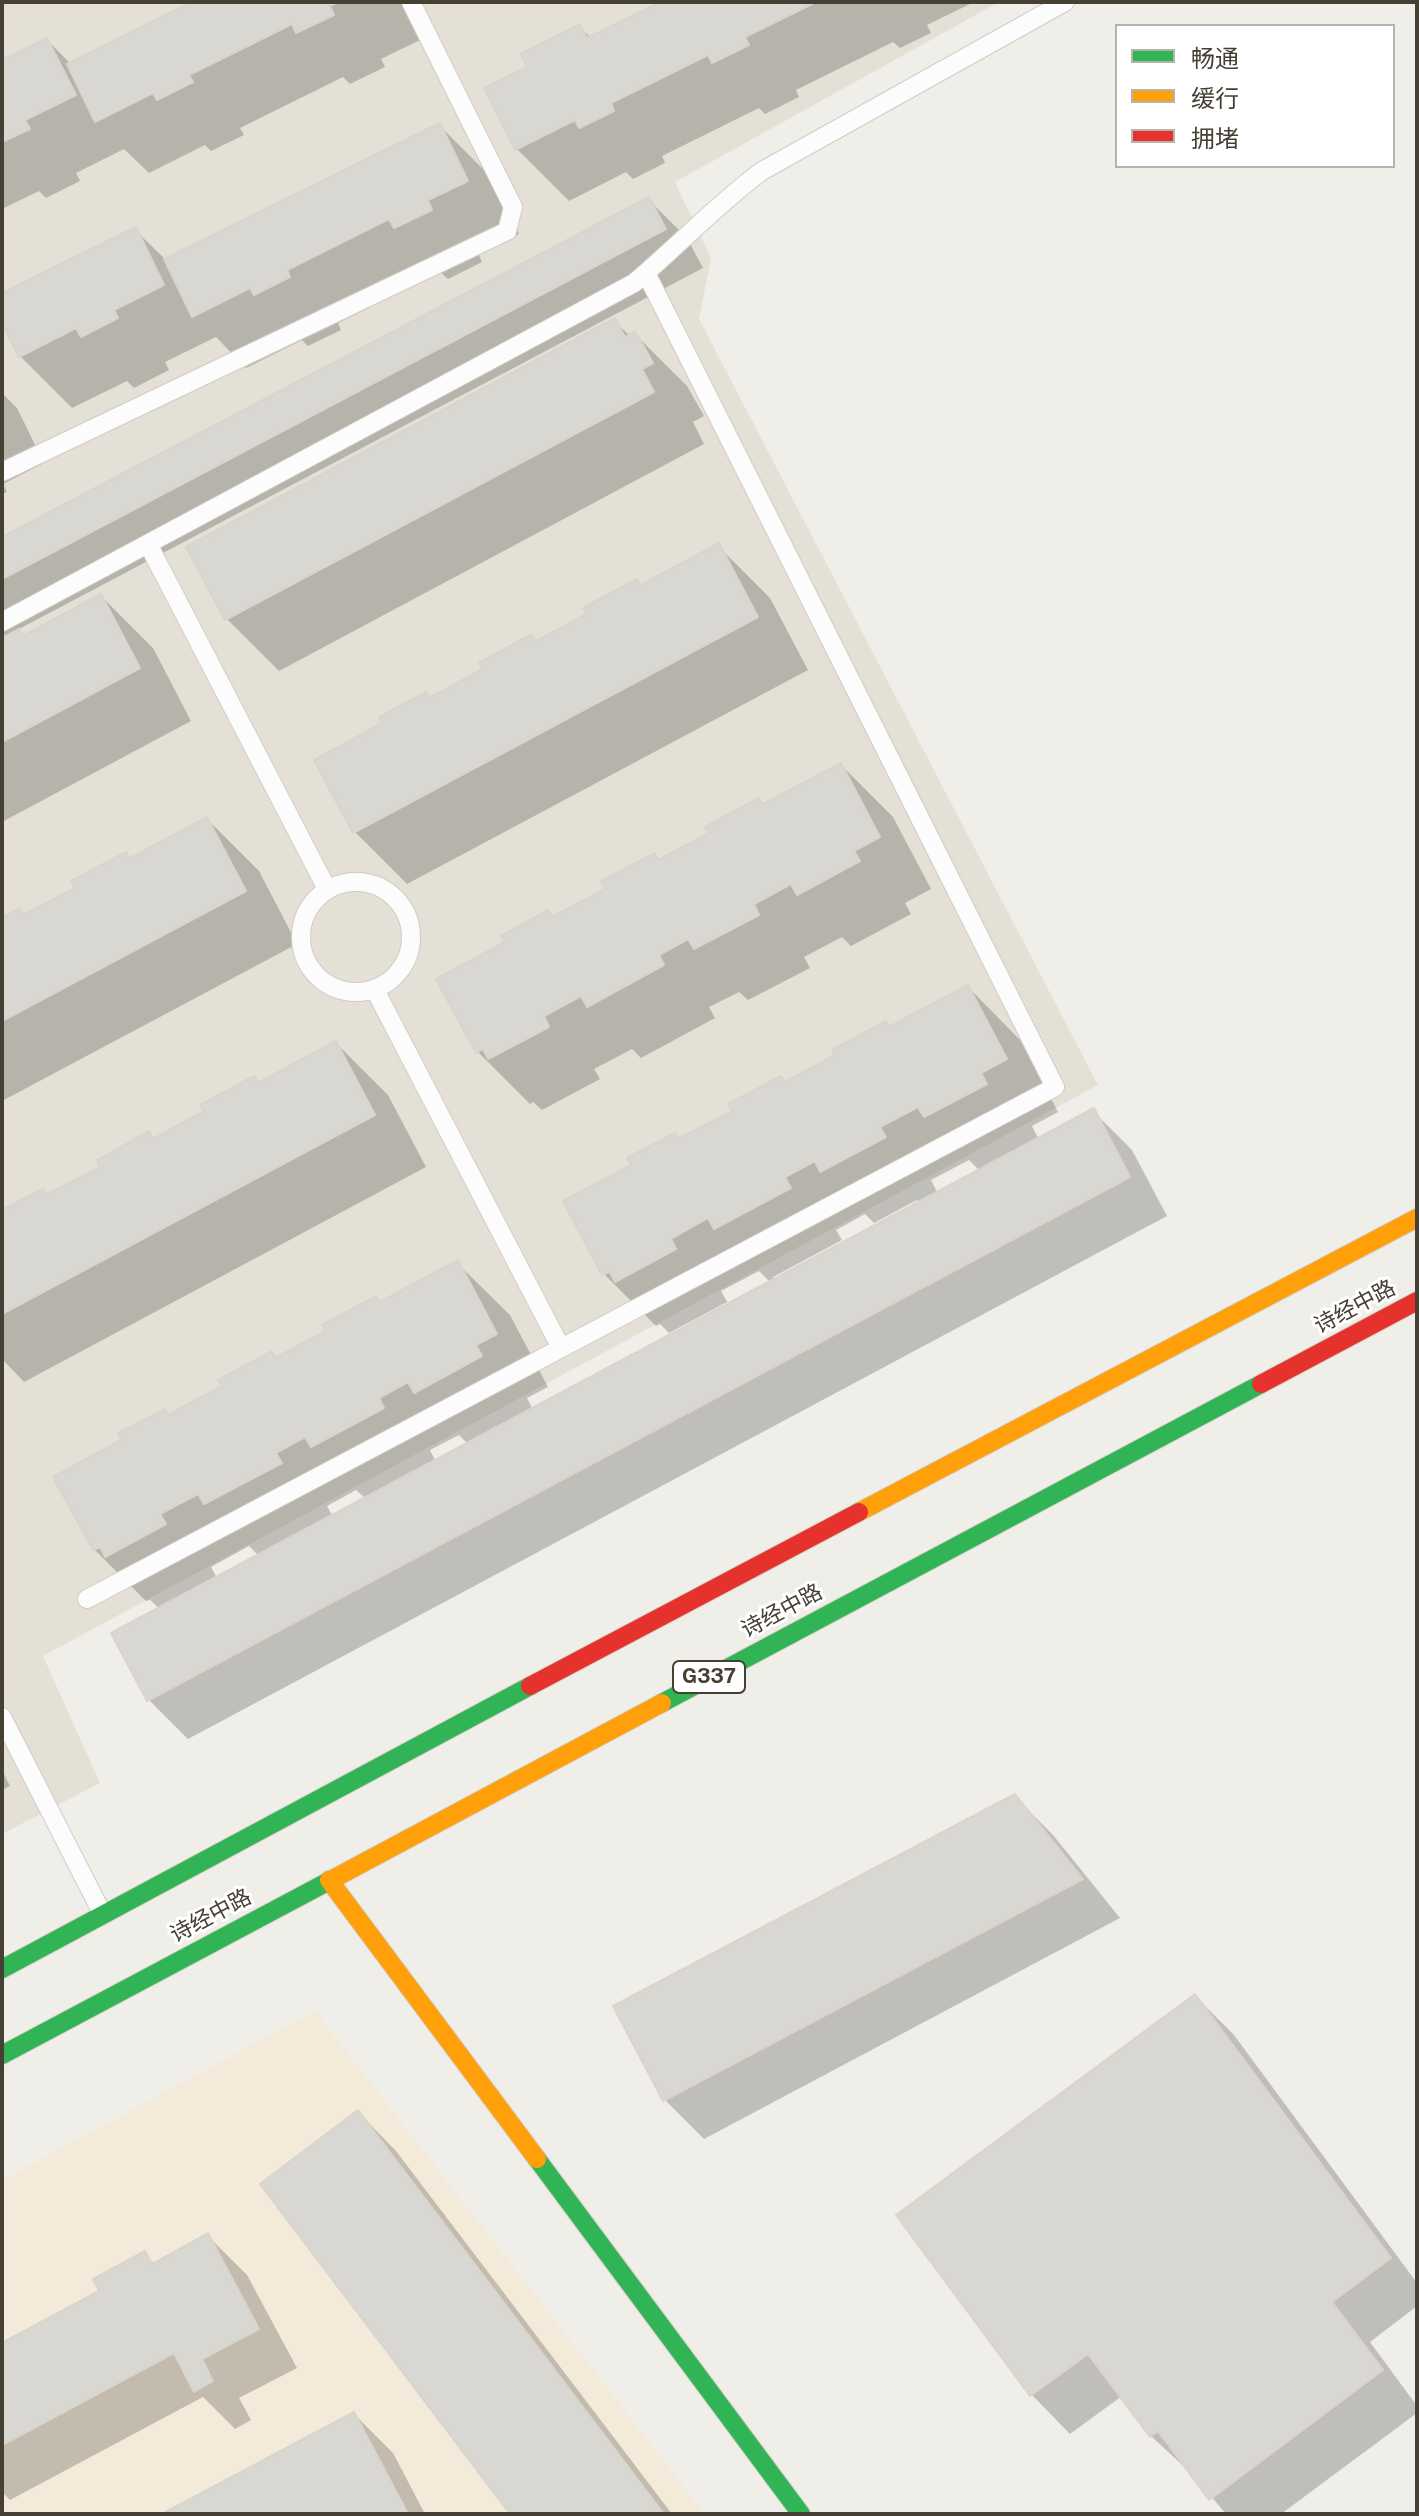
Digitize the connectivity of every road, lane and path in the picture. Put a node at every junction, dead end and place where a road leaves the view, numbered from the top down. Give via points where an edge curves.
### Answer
1 (411, 2) edge
2 (1065, 2) edge
3 (646, 273) junction
4 (2, 472) edge
5 (148, 544) junction
6 (2, 622) edge
7 (327, 889) junction
8 (375, 990) junction
9 (1417, 1218) edge
10 (1417, 1301) edge
11 (561, 1348) junction
12 (87, 1599) dead end
13 (2, 1717) edge
14 (329, 1880) junction
15 (103, 1915) junction
16 (2, 1969) edge
17 (2, 2055) edge
18 (801, 2514) edge

1 - 4 lane via 513,207 507,231
2 - 3 lane via 762,171 724,199
3 - 5 lane
3 - 11 lane via 1055,1087
5 - 6 lane
5 - 7 lane
7 - 8 lane via 309,905 302,923 305,960 331,987 353,993
7 - 8 lane via 349,882 373,883 393,895 407,915 412,936 407,959
8 - 11 lane
9 - 15 main road
10 - 14 main road, 诗经中路 / G337
11 - 12 lane
13 - 15 lane
14 - 17 main road, 诗经中路 / G337
14 - 18 main road
15 - 16 main road

